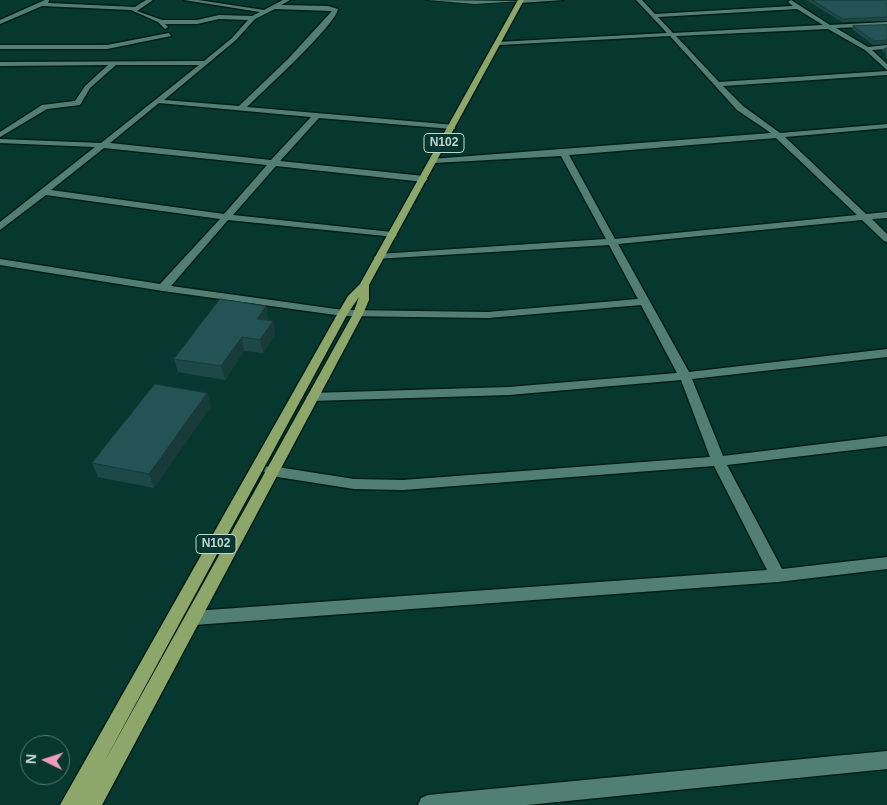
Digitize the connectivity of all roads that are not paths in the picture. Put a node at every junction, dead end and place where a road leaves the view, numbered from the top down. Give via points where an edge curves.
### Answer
1 (49, 0) edge
2 (150, 0) edge
3 (187, 0) edge
4 (287, 0) edge
5 (429, 0) edge
6 (560, 0) edge
7 (639, 0) edge
8 (789, 0) edge
9 (203, 1) edge
10 (521, 1) edge
11 (42, 4) junction
12 (798, 7) junction
13 (134, 9) junction
14 (267, 9) junction
15 (653, 16) junction
16 (253, 18) junction
17 (0, 22) edge
18 (161, 22) junction
19 (887, 24) edge
20 (830, 27) junction
21 (169, 35) junction
22 (670, 35) junction
23 (173, 42) dead end
24 (499, 44) junction
25 (0, 47) edge
26 (887, 47) edge
27 (867, 49) junction
28 (203, 63) junction
29 (0, 64) edge
30 (114, 64) junction
31 (887, 68) edge
32 (887, 73) edge
33 (716, 84) junction
34 (156, 101) junction
35 (241, 108) junction
36 (317, 115) junction
37 (887, 126) edge
38 (452, 127) junction
39 (0, 135) edge
40 (778, 135) junction
41 (0, 141) edge
42 (102, 145) junction
43 (564, 153) junction
44 (434, 161) junction
45 (272, 163) junction
46 (424, 180) junction
47 (43, 192) junction
48 (887, 216) edge
49 (227, 217) junction
50 (865, 218) junction
51 (0, 227) edge
52 (392, 236) junction
53 (887, 239) edge
54 (611, 242) junction
55 (379, 257) junction
56 (0, 262) edge
57 (163, 288) junction
58 (644, 302) junction
59 (350, 313) junction
60 (887, 353) edge
61 (685, 376) junction
62 (312, 397) junction
63 (887, 441) edge
64 (718, 461) junction
65 (271, 471) junction
66 (887, 563) edge
67 (778, 576) junction
68 (194, 618) junction
69 (887, 760) edge
70 (70, 805) edge
71 (92, 805) edge
72 (428, 805) edge

1 - 11 street
2 - 13 street
3 - 9 street
4 - 14 street
5 - 10 lane
6 - 10 street
7 - 15 street
8 - 12 street
9 - 14 street
10 - 24 main road, N102
11 - 13 street
11 - 17 street
12 - 15 street
12 - 20 street
13 - 18 street
14 - 16 street
14 - 35 street via 336,10 286,67
15 - 22 street
16 - 18 street
16 - 28 street via 234,39
18 - 21 street
19 - 20 street
20 - 22 street
20 - 27 street
21 - 23 street
21 - 25 street via 107,47
22 - 24 street
22 - 33 street
24 - 38 main road, N102
26 - 27 street
27 - 31 street
28 - 30 street
28 - 34 street
29 - 30 street
30 - 39 street via 87,87 76,103 45,107
32 - 33 street
33 - 40 street via 740,108
34 - 35 street
34 - 42 street
35 - 36 street
36 - 38 street
36 - 45 street
37 - 40 street
38 - 44 main road, N102
40 - 43 street
40 - 50 street
41 - 42 street
42 - 45 street
42 - 47 street
43 - 44 street
43 - 54 street
44 - 46 main road, N102
45 - 46 street
45 - 49 street
46 - 52 main road, N102
47 - 49 street
47 - 51 street
48 - 50 street
49 - 52 street
49 - 57 street
50 - 53 street
50 - 54 street
52 - 55 main road, N102
54 - 55 street
54 - 58 street
55 - 59 main road, N102 via 364,285 364,300
56 - 57 street
57 - 59 street
58 - 59 street via 488,315
58 - 61 street
59 - 62 main road, N102
59 - 70 main road, N102
60 - 61 street
61 - 62 street via 509,391
61 - 64 street
62 - 65 main road, N102
63 - 64 street
64 - 65 street via 378,486
64 - 67 street
65 - 68 main road, N102
66 - 67 street
67 - 68 street
68 - 71 main road, N102
69 - 72 street

